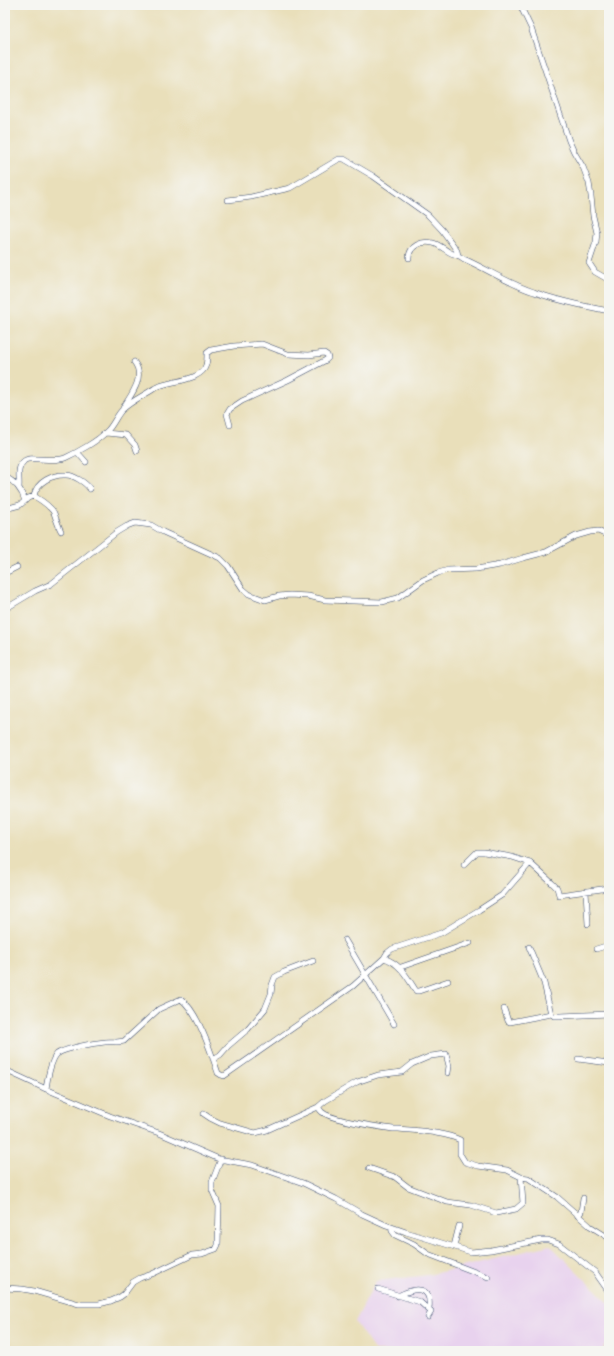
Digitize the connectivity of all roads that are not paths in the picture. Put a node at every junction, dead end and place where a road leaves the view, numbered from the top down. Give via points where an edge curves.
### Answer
1 (520, 5) edge
2 (228, 200) dead end
3 (458, 255) junction
4 (409, 258) dead end
5 (609, 280) edge
6 (609, 311) edge
7 (134, 362) dead end
8 (121, 410) junction
9 (230, 425) dead end
10 (106, 433) junction
11 (137, 451) dead end
12 (77, 452) junction
13 (86, 462) dead end
14 (5, 478) edge
15 (19, 487) junction
16 (90, 489) dead end
17 (34, 496) junction
18 (25, 501) junction
19 (5, 509) edge
20 (62, 531) dead end
21 (609, 536) edge
22 (17, 568) dead end
23 (5, 573) edge
24 (5, 609) edge
25 (530, 863) junction
26 (464, 865) dead end
27 (609, 888) edge
28 (586, 892) junction
29 (588, 924) dead end
30 (345, 940) dead end
31 (470, 943) dead end
32 (609, 945) edge
33 (529, 947) dead end
34 (596, 949) dead end
35 (384, 958) junction
36 (313, 961) dead end
37 (401, 967) junction
38 (366, 975) junction
39 (448, 981) dead end
40 (504, 1009) dead end
41 (551, 1014) junction
42 (609, 1014) edge
43 (394, 1024) dead end
44 (213, 1059) junction
45 (578, 1059) dead end
46 (609, 1063) edge
47 (5, 1070) edge
48 (448, 1073) dead end
49 (46, 1089) junction
50 (318, 1107) junction
51 (204, 1114) dead end
52 (221, 1159) junction
53 (369, 1168) dead end
54 (521, 1177) junction
55 (583, 1198) dead end
56 (578, 1216) junction
57 (460, 1226) dead end
58 (391, 1227) junction
59 (609, 1238) edge
60 (454, 1246) junction
61 (488, 1277) dead end
62 (5, 1288) edge
63 (378, 1288) dead end
64 (609, 1292) edge
65 (398, 1296) junction
66 (429, 1309) junction
67 (428, 1317) dead end
68 (57, 1351) edge
69 (62, 1351) edge

1 - 5 street via 531,28 569,141 589,183 597,233 589,263 595,272
2 - 3 street via 290,188 339,159 344,159 428,215 442,230
3 - 4 street via 430,242 412,248
3 - 6 street via 533,292 558,301
7 - 8 street via 137,365 136,388
8 - 9 street via 159,386 197,376 206,366 207,353 211,350 262,344 288,354 327,355 326,360 307,371 230,409 226,414
8 - 10 street
10 - 11 street via 126,435
10 - 12 street
12 - 13 street
12 - 15 street via 54,460 24,460 20,466
14 - 15 street
15 - 18 street
16 - 17 street via 81,481 66,475 40,483
17 - 18 street
17 - 20 street via 53,512
18 - 19 street
21 - 24 street via 598,531 590,532 576,536 546,552 500,565 448,570 423,580 398,598 387,602 325,600 290,594 265,600 248,594 220,558 151,525 135,523 117,532 51,584
22 - 23 street
25 - 26 street via 477,852
25 - 28 street via 557,888 559,896
25 - 35 street via 502,896 441,933 392,949
27 - 28 street
28 - 29 street
30 - 38 street
31 - 37 street
32 - 34 street
33 - 41 street via 544,983
35 - 37 street
35 - 38 street
36 - 44 street via 275,977 272,994 265,1009 248,1029
37 - 39 street via 416,991
38 - 43 street
38 - 44 street via 224,1076 218,1073
40 - 41 street via 510,1022
41 - 42 street
44 - 49 street via 204,1034 187,1003 181,998 160,1009 124,1041 94,1044 57,1054 47,1079
45 - 46 street
47 - 49 street
48 - 50 street via 446,1054 431,1056 412,1064 402,1072 378,1075 356,1082
49 - 52 street
50 - 51 street via 255,1133 220,1123
50 - 54 street via 322,1112 345,1121 455,1138 460,1140 460,1154 465,1162 507,1170
52 - 58 street via 252,1165 303,1183
52 - 62 street via 212,1182 212,1190 219,1206 216,1249 192,1255 140,1278 120,1297 99,1304 79,1304 28,1290
53 - 54 street via 395,1177 408,1187 447,1202 471,1205 496,1213 516,1209 522,1203
54 - 56 street via 542,1186
55 - 56 street
56 - 59 street
57 - 60 street
58 - 60 street
58 - 61 street via 395,1235 428,1254
60 - 64 street via 471,1252 541,1240 552,1241 595,1272
63 - 65 street
65 - 66 street via 420,1302
65 - 66 street via 409,1290 418,1289 427,1293 430,1300
66 - 67 street via 431,1312
68 - 69 street

